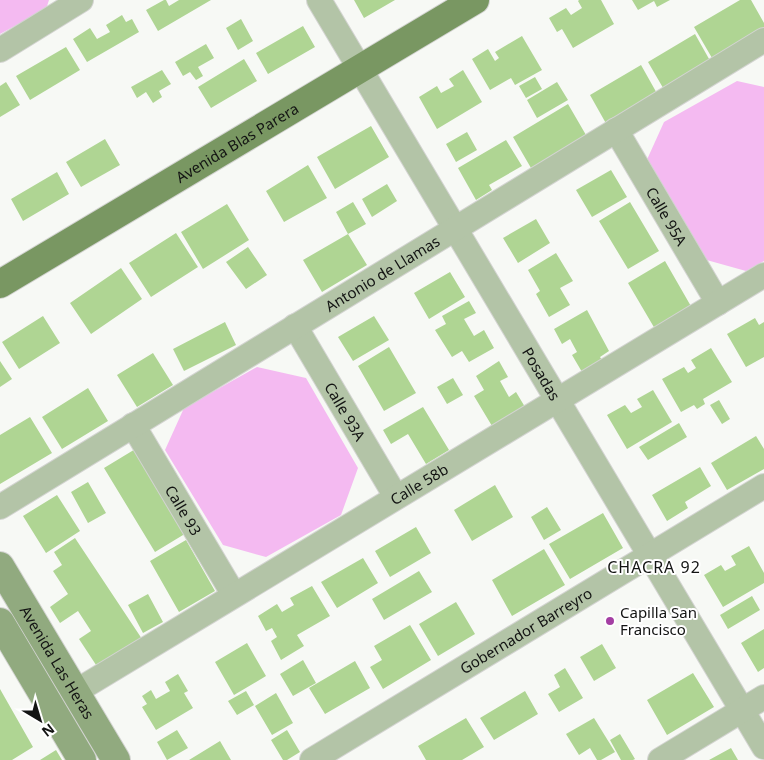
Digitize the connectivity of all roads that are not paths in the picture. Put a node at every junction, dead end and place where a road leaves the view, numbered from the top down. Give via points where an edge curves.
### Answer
1 (81, 0) edge
2 (319, 0) edge
3 (475, 0) edge
4 (764, 40) edge
5 (0, 50) edge
6 (360, 69) junction
7 (616, 130) junction
8 (455, 228) junction
9 (764, 275) edge
10 (0, 284) edge
11 (718, 303) junction
12 (295, 326) junction
13 (557, 400) junction
14 (133, 424) junction
15 (764, 486) edge
16 (396, 497) junction
17 (0, 507) edge
18 (650, 556) junction
19 (0, 566) edge
20 (234, 595) junction
21 (0, 622) edge
22 (75, 692) junction
23 (764, 697) edge
24 (742, 710) junction
25 (764, 747) edge
26 (82, 760) edge
27 (116, 760) edge
28 (312, 760) edge
29 (660, 760) edge

1 - 5 street
2 - 6 street, Posadas
3 - 6 main road, Avenida Blas Parera
4 - 7 street, Antonio de Llamas
6 - 8 street, Posadas
6 - 10 main road, Avenida Blas Parera
7 - 8 street, Antonio de Llamas
7 - 11 street, Calle 95A
8 - 12 street, Antonio de Llamas
8 - 13 street, Posadas
9 - 11 street, Calle 58b
11 - 13 street, Calle 58b
12 - 14 street, Antonio de Llamas
12 - 16 street, Calle 93A
13 - 16 street, Calle 58b
13 - 18 street, Posadas
14 - 17 street, Antonio de Llamas
14 - 20 street, Calle 93
15 - 18 street, Gobernador Barreyro
16 - 20 street, Calle 58b
18 - 24 street, Posadas
18 - 28 street, Gobernador Barreyro
19 - 22 main road, Avenida Las Heras
20 - 22 street, Calle 58b
21 - 26 main road, Avenida Las Heras
22 - 27 main road, Avenida Las Heras
23 - 24 street
24 - 25 street, Posadas
24 - 29 street

